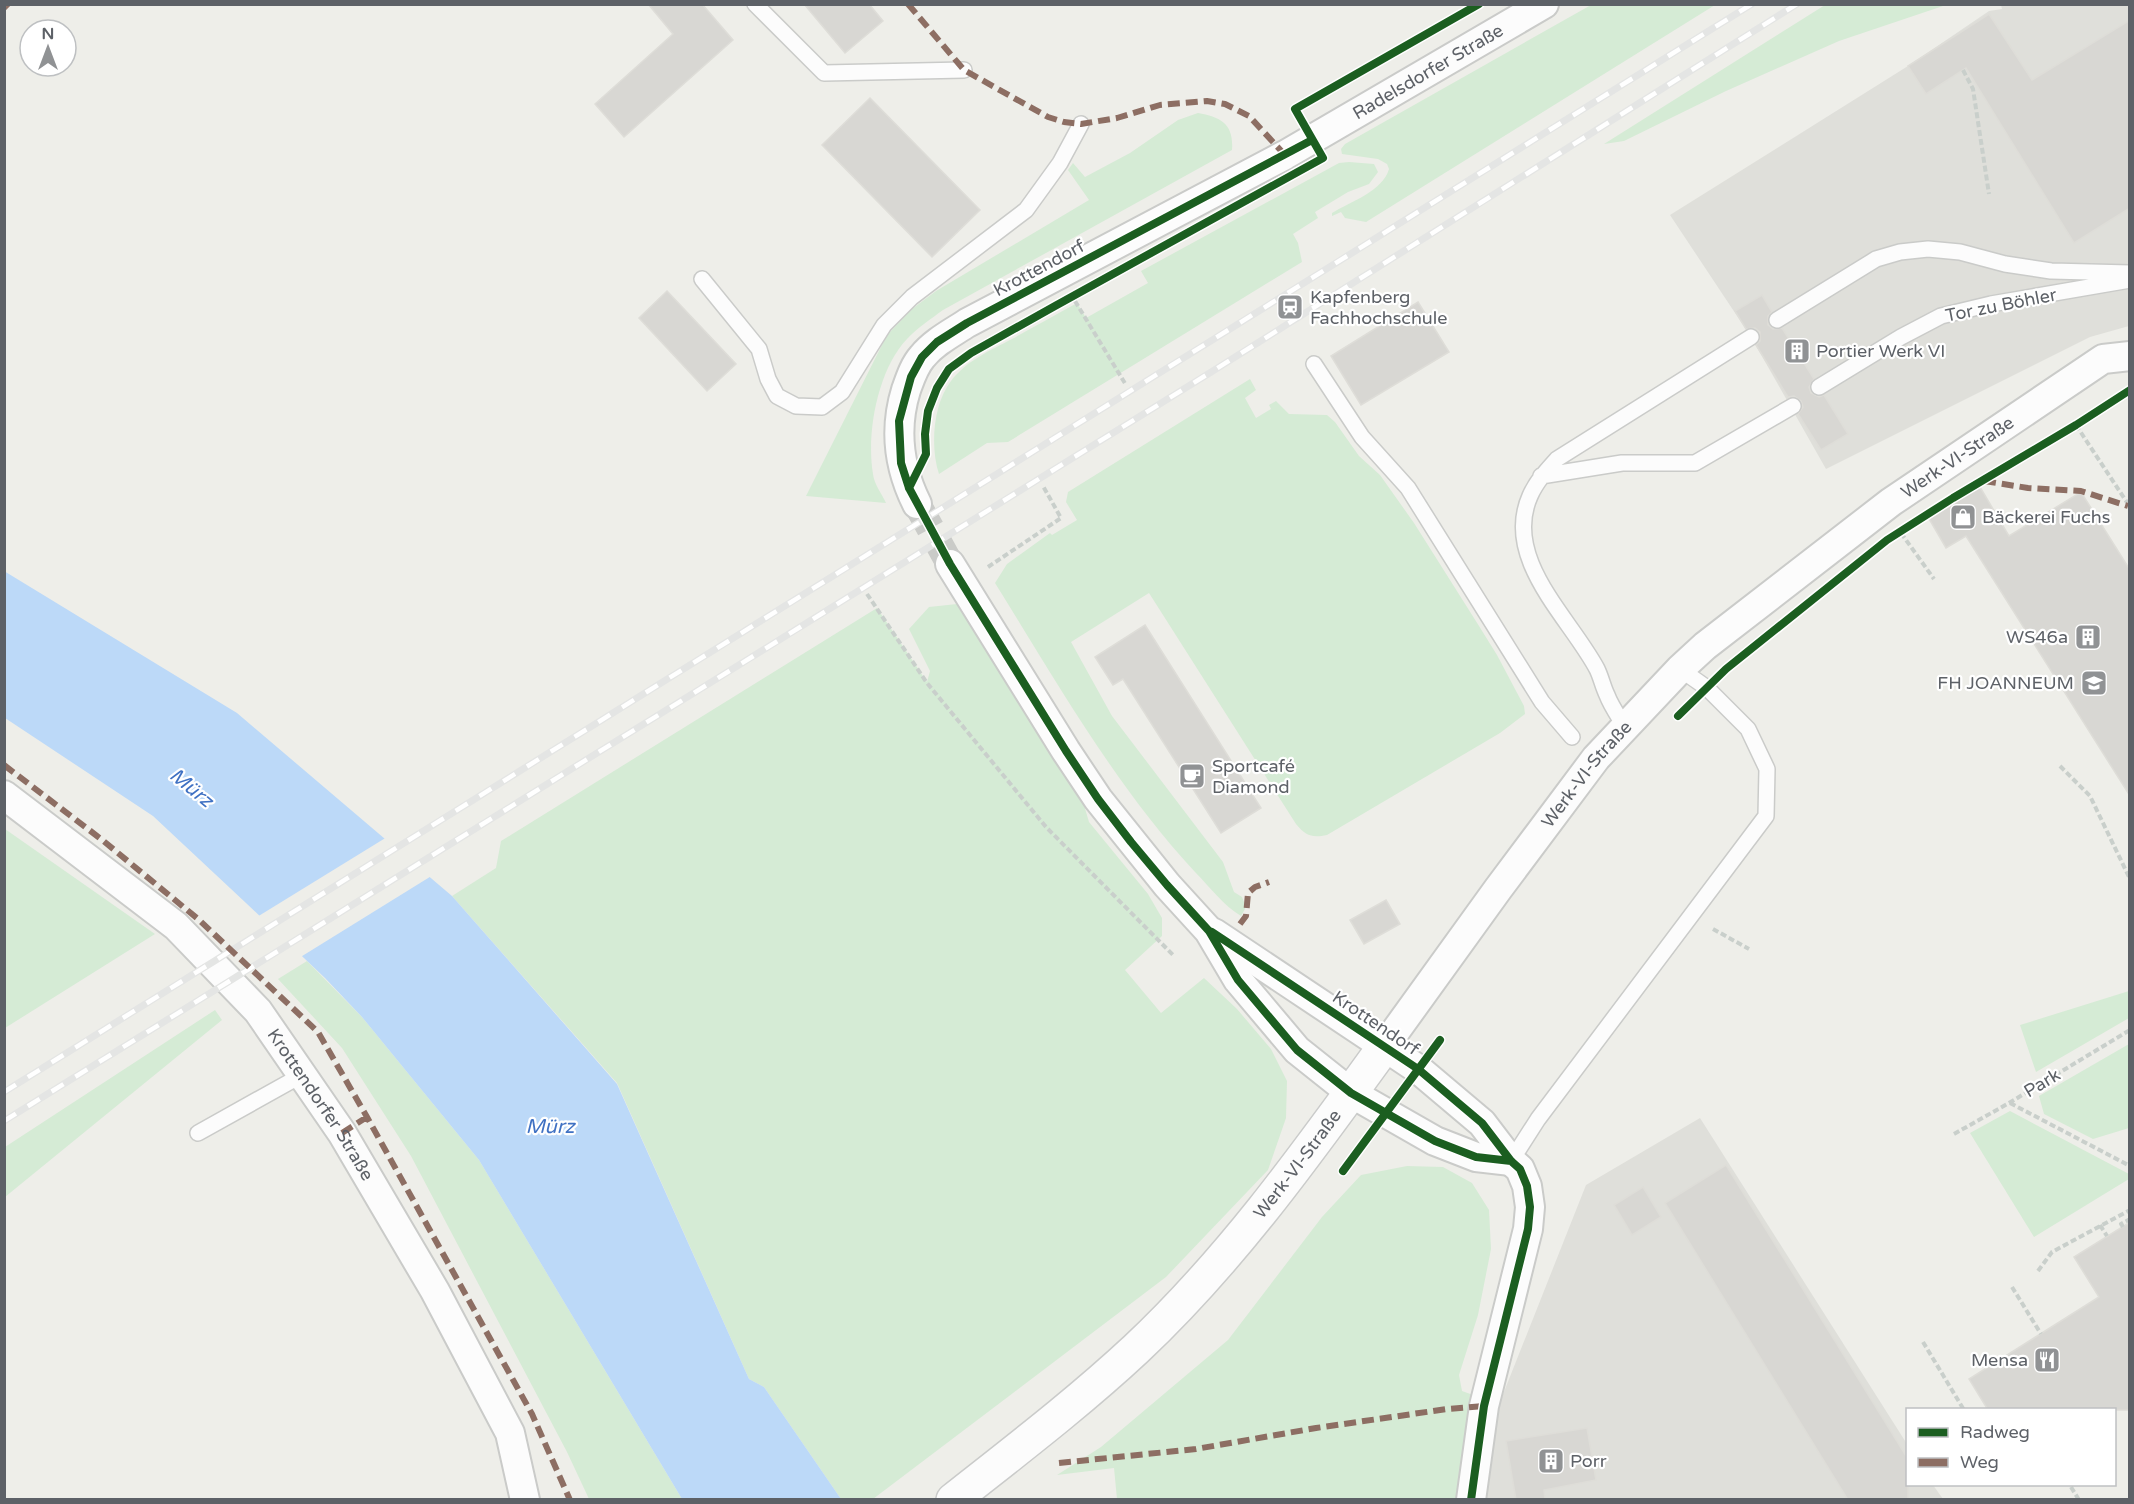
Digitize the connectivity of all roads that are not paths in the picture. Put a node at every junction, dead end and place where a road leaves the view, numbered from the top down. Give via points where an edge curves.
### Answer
1 (755, 4) edge
2 (1544, 4) edge
3 (964, 70) dead end
4 (1081, 124) dead end
5 (1312, 140) joint
6 (2130, 273) edge
7 (702, 279) dead end
8 (2130, 280) edge
9 (1777, 320) dead end
10 (1751, 337) dead end
11 (2130, 356) edge
12 (1314, 364) dead end
13 (1819, 387) dead end
14 (1793, 406) dead end
15 (1541, 476) junction
16 (917, 504) tunnel mouth
17 (950, 564) tunnel mouth
18 (1680, 669) junction
19 (1625, 727) junction
20 (1572, 736) dead end
21 (4, 795) edge
22 (1209, 931) junction
23 (1384, 1047) junction
24 (302, 1075) junction
25 (1351, 1093) junction
26 (198, 1133) dead end
27 (1515, 1165) junction
28 (525, 1500) edge
29 (953, 1500) edge
30 (1471, 1500) edge

1 - 3 lane via 824,72
2 - 5 street, Radelsdorfer Straße
4 - 7 lane via 1060,163 1026,210 912,297 884,325 842,392 822,407 796,406 777,396 759,349
5 - 16 street, Krottendorf via 938,342 922,357 910,377 899,421 901,463
6 - 9 lane via 2050,271 1928,249 1900,252 1876,259
8 - 13 lane, Tor zu Böhler via 1941,315
10 - 15 lane via 1557,459
11 - 18 street, Werk-VI-Straße via 2103,359 1891,502
12 - 20 lane via 1362,437 1408,488 1542,702
14 - 15 lane via 1695,463 1622,463
15 - 19 lane via 1524,512 1522,530 1528,553 1538,577 1598,669 1607,696
17 - 22 street, Krottendorf via 1098,799
18 - 19 street, Werk-VI-Straße
18 - 27 lane via 1707,688 1748,729 1767,769 1766,816 1538,1119
19 - 23 street, Werk-VI-Straße via 1563,801
21 - 24 street, Krottendorfer Straße via 176,926 258,1011
22 - 23 street, Krottendorf
22 - 25 street, Krottendorf via 1238,980 1265,1013 1298,1050
23 - 25 main road, Werk-VI-Straße
23 - 27 street, Krottendorf via 1418,1069 1482,1123
24 - 26 lane
24 - 28 street, Krottendorfer Straße via 342,1133 435,1292 510,1433
25 - 27 street, Krottendorf via 1435,1141 1476,1157
25 - 29 main road, Werk-VI-Straße via 1255,1217 1174,1312 1068,1409
27 - 30 street, Krottendorf via 1527,1186 1528,1229 1484,1406

